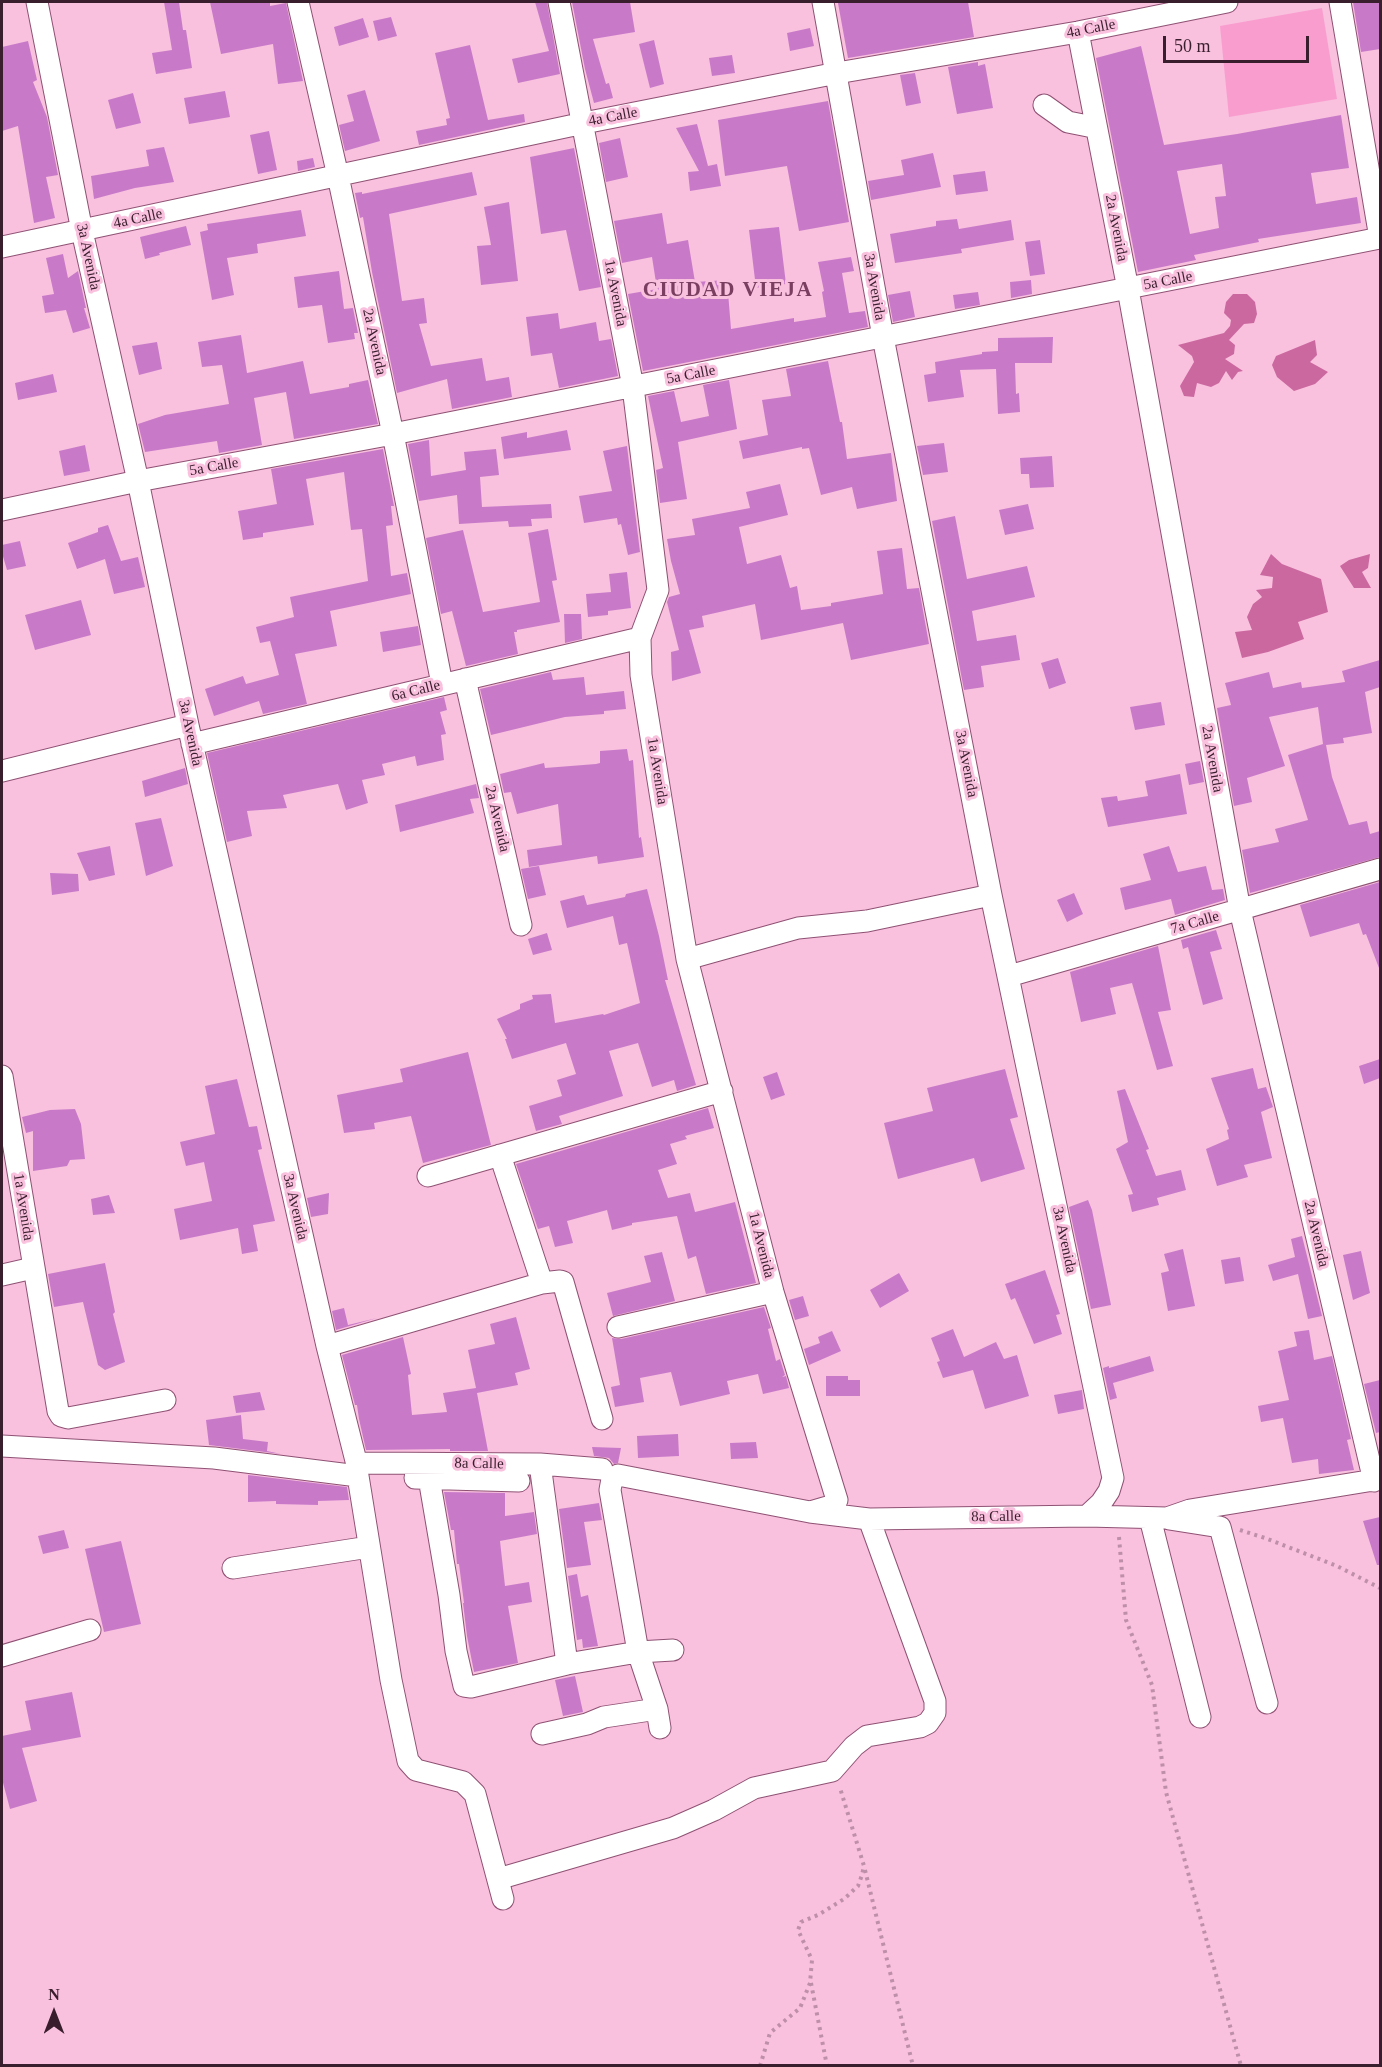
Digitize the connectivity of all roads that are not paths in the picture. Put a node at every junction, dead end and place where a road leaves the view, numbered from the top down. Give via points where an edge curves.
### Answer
1 (37, 2) edge
2 (298, 2) edge
3 (559, 2) edge
4 (823, 2) edge
5 (1227, 2) edge
6 (1340, 2) edge
7 (1078, 32) junction
8 (837, 73) junction
9 (1044, 105) dead end
10 (584, 123) junction
11 (1096, 125) junction
12 (338, 176) junction
13 (82, 231) junction
14 (1380, 238) edge
15 (2, 247) edge
16 (1128, 289) junction
17 (883, 337) junction
18 (633, 387) junction
19 (393, 434) junction
20 (138, 481) junction
21 (2, 510) edge
22 (640, 638) junction
23 (465, 679) junction
24 (442, 684) junction
25 (190, 735) junction
26 (2, 771) edge
27 (1380, 869) edge
28 (991, 895) junction
29 (1240, 910) junction
30 (521, 925) dead end
31 (687, 959) junction
32 (1009, 976) junction
33 (2, 1076) edge
34 (722, 1091) junction
35 (501, 1155) junction
36 (428, 1176) dead end
37 (33, 1268) junction
38 (2, 1275) edge
39 (542, 1283) junction
40 (773, 1292) junction
41 (618, 1327) dead end
42 (327, 1346) junction
43 (165, 1400) dead end
44 (602, 1419) dead end
45 (2, 1446) edge
46 (540, 1464) junction
47 (352, 1471) junction
48 (607, 1474) junction
49 (429, 1478) junction
50 (1377, 1480) edge
51 (519, 1481) dead end
52 (810, 1512) junction
53 (1087, 1516) junction
54 (1159, 1518) junction
55 (869, 1519) junction
56 (369, 1547) junction
57 (233, 1568) dead end
58 (90, 1630) dead end
59 (673, 1650) dead end
60 (638, 1652) junction
61 (2, 1656) edge
62 (567, 1664) junction
63 (1267, 1702) dead end
64 (1200, 1717) dead end
65 (542, 1734) dead end

1 - 13 street, 3a Avenida
2 - 12 street, 2a Avenida
3 - 10 street, 1a Avenida
4 - 8 street, 3a Avenida
5 - 7 street, 4a Calle
6 - 14 street
7 - 8 street, 4a Calle
7 - 11 street, 2a Avenida
8 - 10 street, 4a Calle
8 - 17 street, 3a Avenida
9 - 11 street via 1068,122
10 - 12 street, 4a Calle
10 - 18 street, 1a Avenida
11 - 16 street, 2a Avenida
12 - 13 street, 4a Calle
12 - 19 street, 2a Avenida
13 - 15 street, 4a Calle
13 - 20 street, 3a Avenida
14 - 16 street, 5a Calle
16 - 17 street, 5a Calle
16 - 29 street, 2a Avenida
17 - 18 street, 5a Calle
17 - 28 street, 3a Avenida
18 - 19 street, 5a Calle
18 - 22 street, 1a Avenida via 658,590
19 - 20 street, 5a Calle
19 - 24 street, 2a Avenida
20 - 21 street, 5a Calle
20 - 25 street, 3a Avenida
22 - 23 street, 6a Calle
22 - 31 street, 1a Avenida via 641,675
23 - 24 street, 6a Calle
23 - 30 street, 2a Avenida
24 - 25 street, 6a Calle
25 - 26 street, 6a Calle
25 - 42 street, 3a Avenida
27 - 29 street, 7a Calle
28 - 31 street via 867,921 798,928
28 - 32 street, 3a Avenida
29 - 32 street, 7a Calle
29 - 50 street, 2a Avenida
31 - 34 street, 1a Avenida
32 - 53 street, 3a Avenida via 1113,1478 1101,1503
33 - 37 street, 1a Avenida
34 - 35 street
34 - 40 street, 1a Avenida
35 - 36 street
35 - 39 street
37 - 38 street
37 - 43 street, 1a Avenida via 61,1416 68,1418
39 - 42 street
39 - 44 street via 563,1282
40 - 41 street
40 - 52 street, 1a Avenida via 837,1500 834,1505
42 - 47 street, 3a Avenida
45 - 47 street via 222,1458
46 - 47 street, 8a Calle
46 - 48 street, 8a Calle
46 - 62 street
47 - 49 street
47 - 56 street, 3a Avenida
48 - 52 street, 8a Calle
48 - 60 street
49 - 51 street
49 - 62 street via 464,1686
50 - 54 street, 8a Calle
52 - 55 street, 8a Calle
53 - 54 street, 8a Calle
53 - 55 street, 8a Calle
54 - 63 street via 1220,1527
54 - 64 street
55 - 56 street, 3a Avenida via 935,1701 935,1713 928,1723 867,1736 832,1771 754,1788 672,1828 501,1889 475,1794 463,1782 416,1770 408,1761
56 - 57 street
58 - 61 street
59 - 60 street
60 - 62 street
60 - 65 street via 658,1718 604,1717

